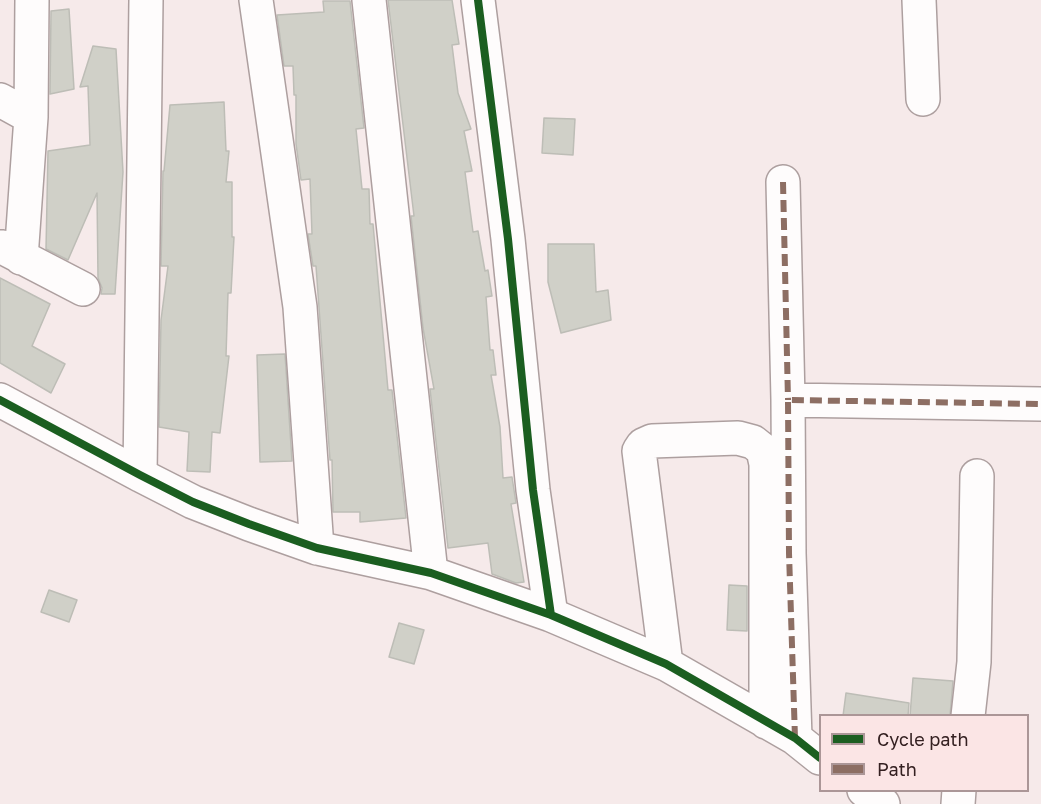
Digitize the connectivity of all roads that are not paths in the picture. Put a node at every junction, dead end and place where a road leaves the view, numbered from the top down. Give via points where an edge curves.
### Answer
1 (32, 0) edge
2 (146, 0) edge
3 (256, 0) edge
4 (369, 0) edge
5 (478, 0) edge
6 (919, 0) edge
7 (923, 99) dead end
8 (0, 100) edge
9 (31, 117) junction
10 (783, 182) dead end
11 (11, 252) edge
12 (83, 290) dead end
13 (788, 399) junction
14 (0, 400) edge
15 (1041, 404) edge
16 (140, 475) junction
17 (977, 476) dead end
18 (317, 548) junction
19 (431, 573) junction
20 (551, 615) junction
21 (666, 664) junction
22 (968, 714) edge
23 (766, 722) junction
24 (795, 738) junction
25 (819, 757) edge
26 (867, 792) edge
27 (883, 804) edge

1 - 9 street
2 - 16 street
3 - 18 street via 300,307
4 - 19 street
5 - 20 street via 508,239 532,490
6 - 7 street
8 - 9 street
9 - 11 street
10 - 13 street
11 - 12 street
13 - 15 street
13 - 24 street
14 - 16 street
16 - 18 street via 193,502
17 - 22 street via 974,662
18 - 19 street
19 - 20 street
20 - 21 street
21 - 23 street
21 - 23 street via 639,451 652,441 738,438 753,442 763,450 766,464
23 - 24 street
24 - 25 street
26 - 27 street

